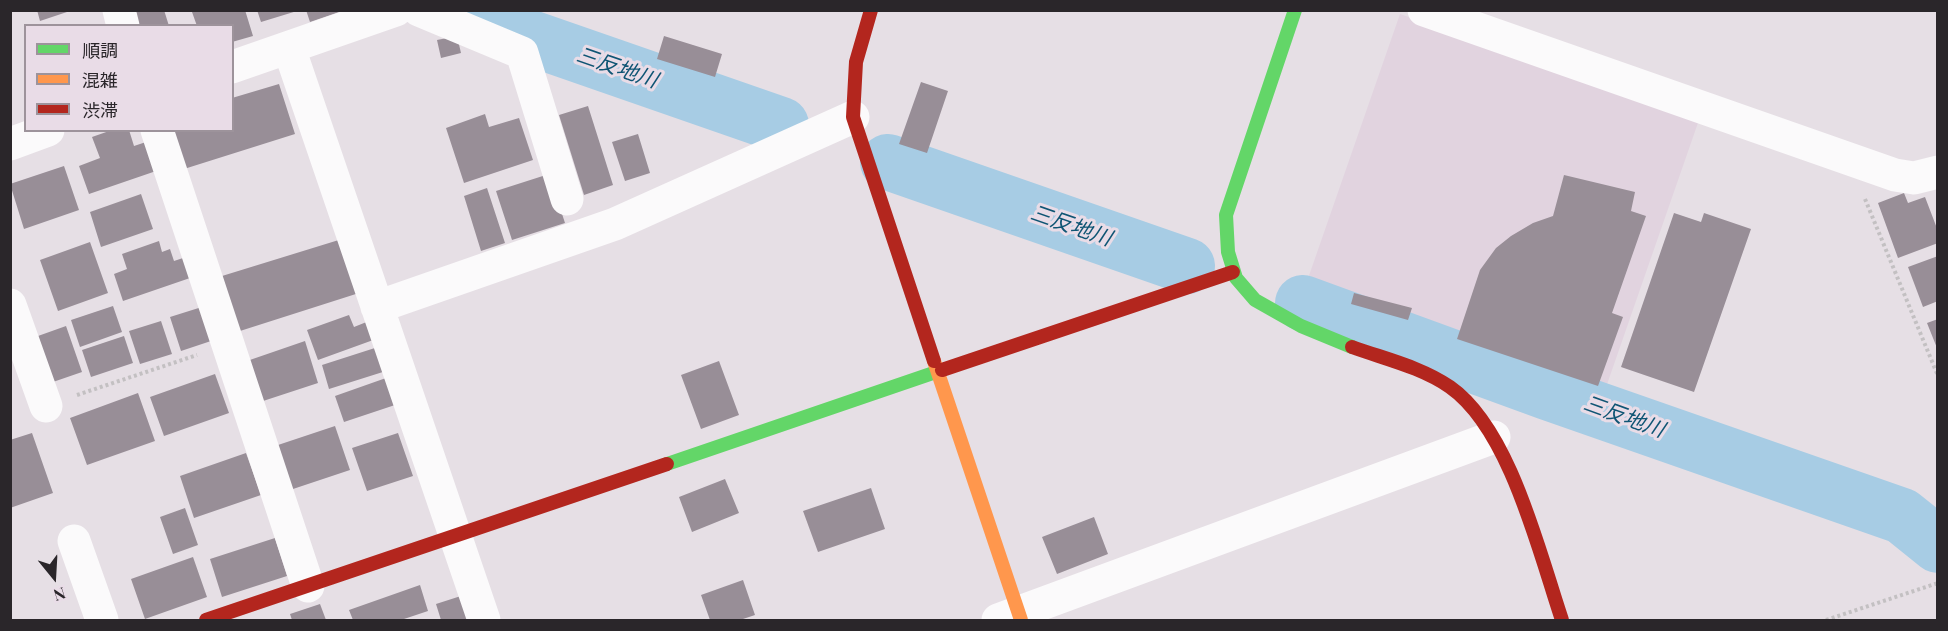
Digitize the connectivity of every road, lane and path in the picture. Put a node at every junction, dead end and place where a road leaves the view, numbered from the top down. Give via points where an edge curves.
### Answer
1 (396, 10) edge
2 (419, 10) edge
3 (871, 10) edge
4 (1295, 10) edge
5 (1424, 10) edge
6 (290, 48) junction
7 (234, 66) edge
8 (853, 117) junction
9 (43, 132) edge
10 (159, 132) edge
11 (10, 144) edge
12 (1864, 164) junction
13 (1938, 172) edge
14 (567, 199) dead end
15 (1233, 272) junction
16 (10, 305) edge
17 (377, 307) junction
18 (230, 344) junction
19 (937, 372) junction
20 (1938, 375) edge
21 (46, 406) joint
22 (1494, 437) junction
23 (455, 537) junction
24 (74, 541) dead end
25 (1938, 583) edge
26 (308, 586) junction
27 (267, 611) edge
28 (1013, 618) edge
29 (102, 621) edge
30 (206, 621) edge
31 (484, 621) edge
32 (1562, 621) edge
33 (1826, 621) edge

1 - 6 street
2 - 14 street via 522,53
3 - 8 street via 856,62
4 - 15 street via 1226,215 1226,250
5 - 12 street
6 - 7 street
6 - 17 street
8 - 17 street via 615,224
8 - 19 street
9 - 11 street
10 - 18 street
12 - 13 street via 1914,178
12 - 20 path via 1858,182
15 - 19 street
15 - 22 street via 1248,294 1276,314 1453,387
16 - 21 street
17 - 23 street
18 - 21 path
18 - 26 street
19 - 23 street
19 - 28 street
22 - 28 street
22 - 32 street via 1513,477
23 - 26 street
23 - 31 street
24 - 29 street
25 - 33 path
26 - 27 street
27 - 30 street

